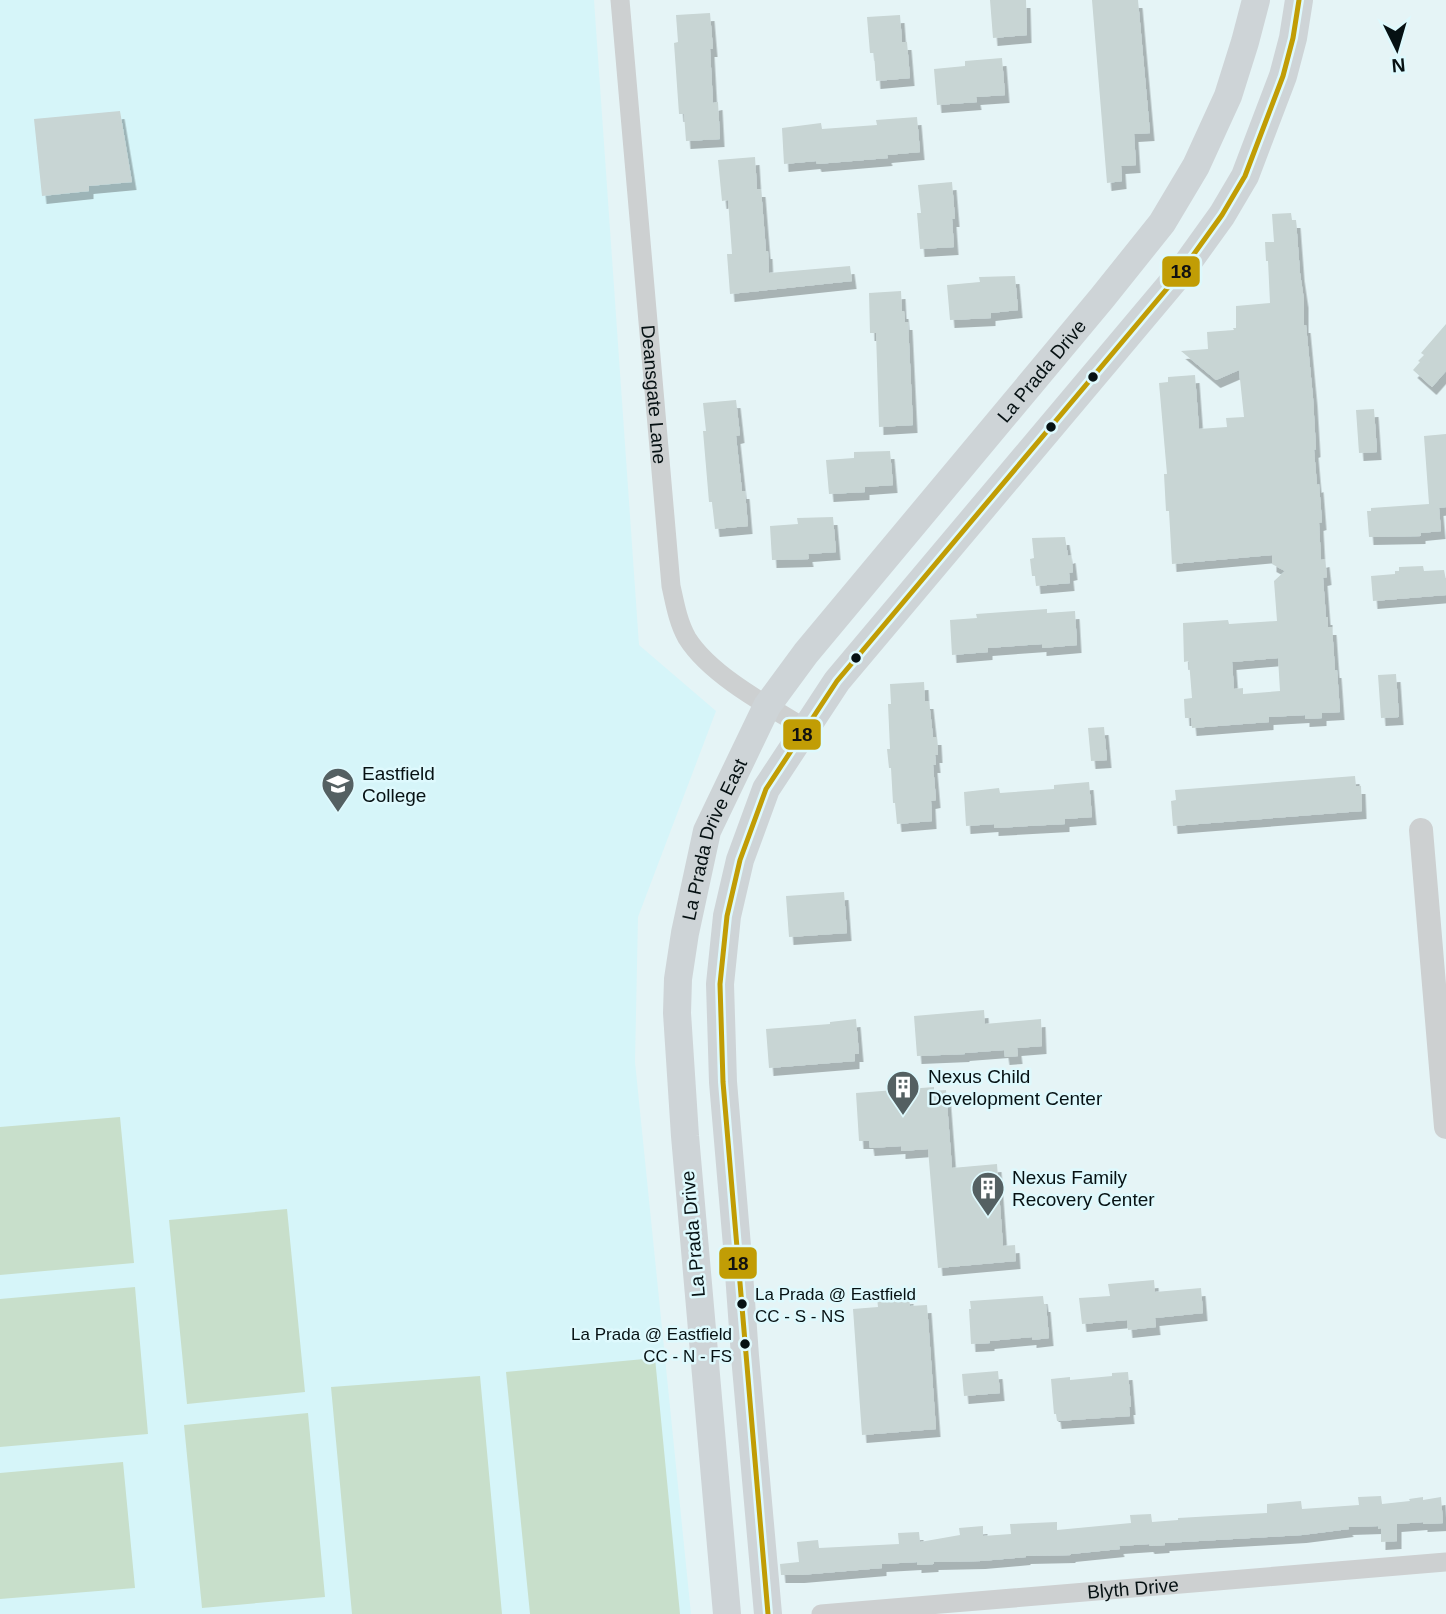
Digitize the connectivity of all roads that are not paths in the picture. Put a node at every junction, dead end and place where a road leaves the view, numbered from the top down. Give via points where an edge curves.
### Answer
1 (620, 0) edge
2 (1255, 0) edge
3 (1299, 0) edge
4 (1084, 320) junction
5 (1118, 348) junction
6 (767, 706) junction
7 (805, 728) junction
8 (1421, 830) dead end
9 (678, 979) junction
10 (720, 984) junction
11 (1446, 1127) edge
12 (737, 1246) junction
13 (695, 1249) junction
14 (1446, 1562) edge
15 (727, 1614) edge
16 (768, 1614) edge
17 (821, 1614) edge

1 - 6 street, Deansgate Lane via 677,615 699,654
2 - 4 main road, La Prada Drive via 1228,96 1196,166 1162,223
3 - 5 main road via 1283,76 1245,176 1181,272
4 - 5 main road
4 - 6 main road, La Prada Drive via 813,643
5 - 7 main road via 837,681
6 - 7 street, Deansgate Lane
6 - 9 main road, La Prada Drive East via 707,831
7 - 10 main road via 766,789 740,860 727,916
8 - 11 street
9 - 10 main road
9 - 13 main road, La Prada Drive
10 - 12 main road
12 - 13 main road
12 - 16 main road
13 - 15 main road, La Prada Drive
14 - 17 street, Blyth Drive

